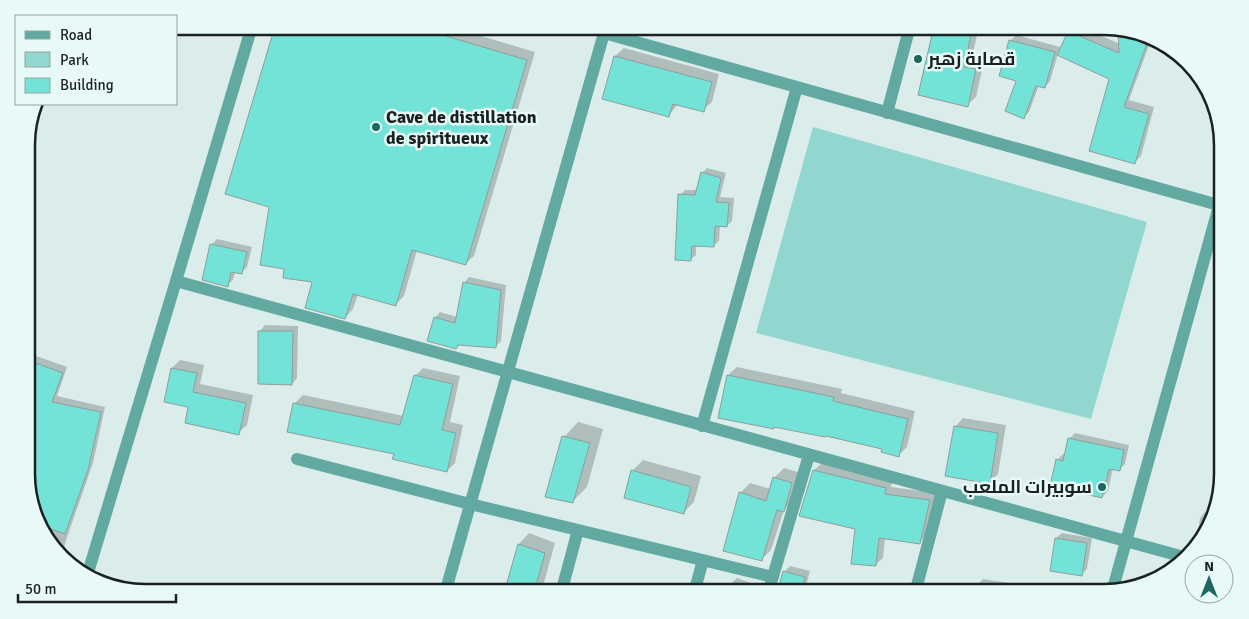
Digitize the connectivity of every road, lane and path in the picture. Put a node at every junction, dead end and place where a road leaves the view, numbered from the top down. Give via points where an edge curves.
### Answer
1 (249, 35) edge
2 (604, 35) edge
3 (622, 35) edge
4 (908, 35) edge
5 (797, 87) junction
6 (887, 112) junction
7 (1214, 200) edge
8 (1214, 227) edge
9 (176, 281) junction
10 (507, 373) junction
11 (702, 426) junction
12 (809, 455) junction
13 (297, 459) dead end
14 (942, 491) junction
15 (470, 504) junction
16 (578, 530) junction
17 (1126, 541) junction
18 (1179, 555) edge
19 (703, 560) junction
20 (90, 569) edge
21 (773, 577) junction
22 (448, 584) edge
23 (563, 584) edge
24 (696, 584) edge
25 (771, 584) edge
26 (917, 584) edge
27 (1114, 584) edge

1 - 9 street
2 - 10 street
3 - 5 street
4 - 6 street
5 - 6 street
5 - 11 street
6 - 7 street
8 - 17 street
9 - 10 street
9 - 20 street
10 - 11 street
10 - 15 street
11 - 12 street
12 - 14 street
12 - 21 street
13 - 15 street
14 - 17 street
14 - 26 street
15 - 16 street
15 - 22 street
16 - 19 street
16 - 23 street
17 - 18 street
17 - 27 street
19 - 21 street
19 - 24 street
21 - 25 street

